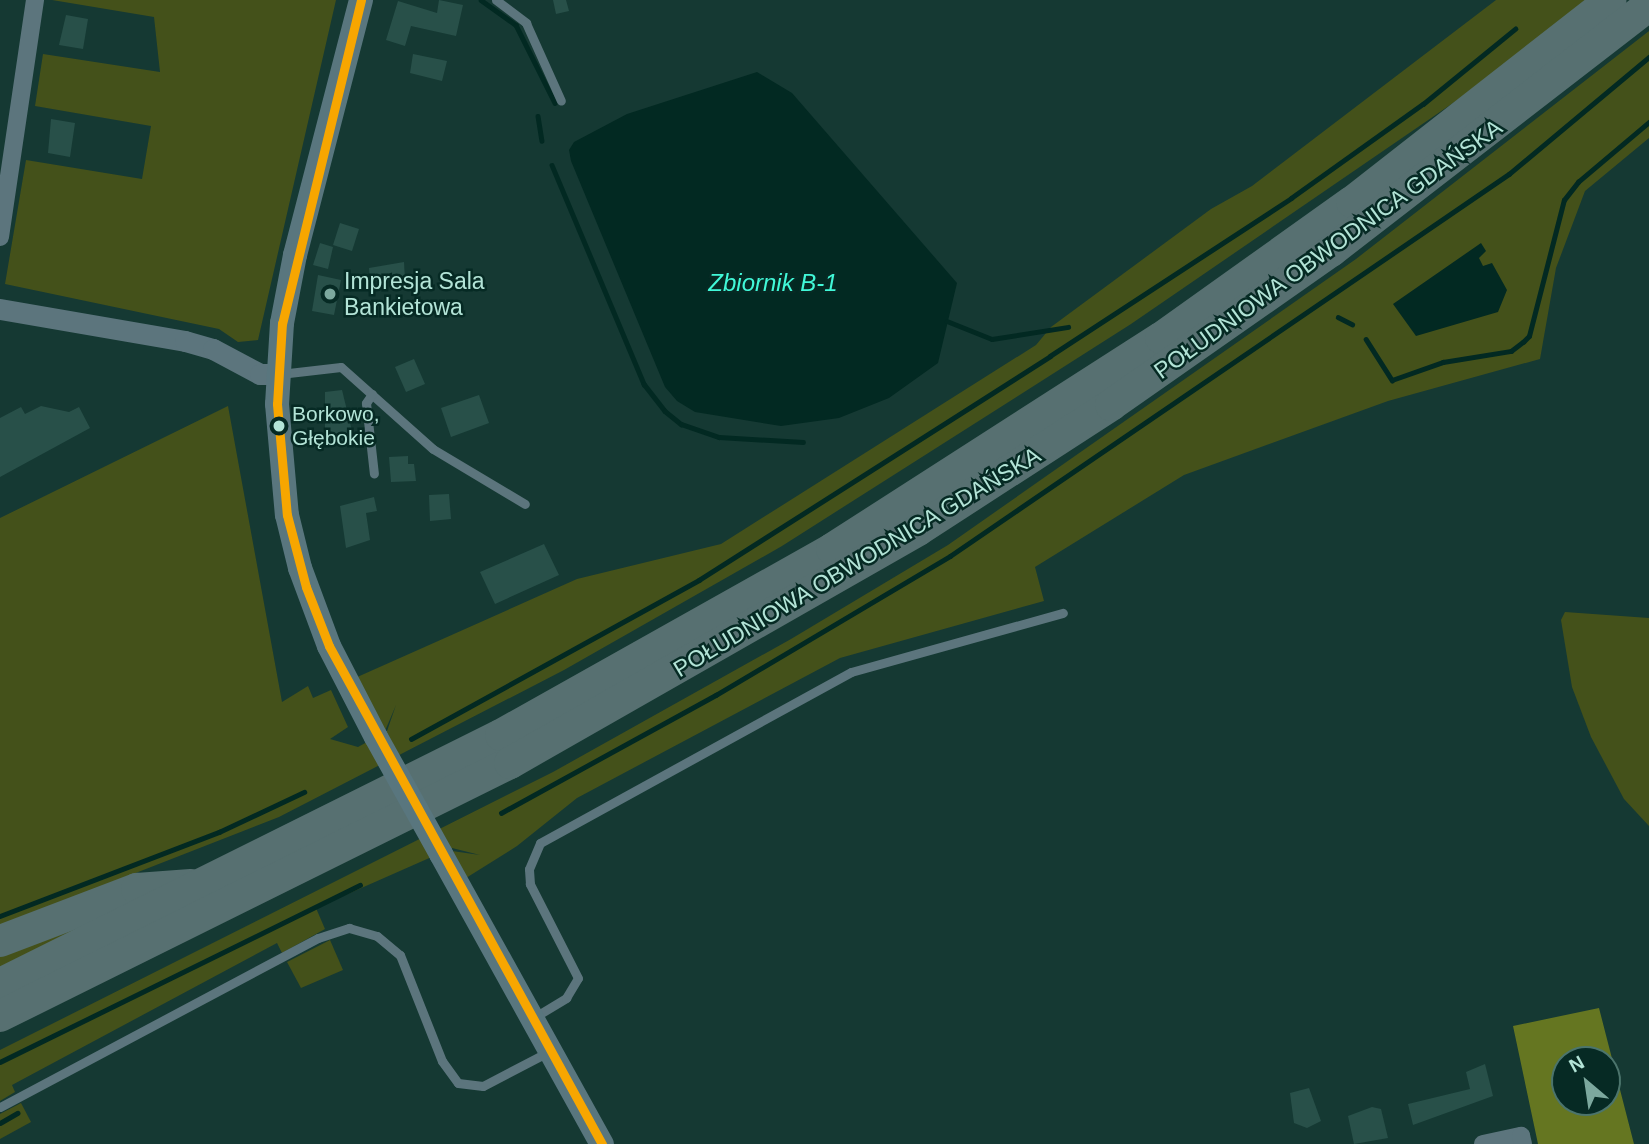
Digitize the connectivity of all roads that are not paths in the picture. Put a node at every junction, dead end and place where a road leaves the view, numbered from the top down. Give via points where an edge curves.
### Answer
1 (35, 0) edge
2 (361, 0) edge
3 (496, 0) edge
4 (1611, 0) edge
5 (1649, 5) edge
6 (561, 101) dead end
7 (0, 237) edge
8 (0, 309) edge
9 (278, 374) junction
10 (372, 394) junction
11 (374, 474) dead end
12 (525, 504) dead end
13 (1063, 613) dead end
14 (210, 883) junction
15 (0, 941) edge
16 (86, 974) junction
17 (0, 985) edge
18 (0, 1016) edge
19 (532, 1019) junction
20 (0, 1032) edge
21 (550, 1051) junction
22 (0, 1107) edge
23 (1522, 1140) edge
24 (601, 1144) edge
25 (1483, 1144) edge

1 - 7 street
2 - 9 main road via 295,255
3 - 6 lane via 526,23
4 - 14 highway, POŁUDNIOWA OBWODNICA GDAŃSKA via 1352,202 996,447 666,645
5 - 16 highway, POŁUDNIOWA OBWODNICA GDAŃSKA via 1331,251 1111,405 918,530 521,757
8 - 9 street via 184,341 214,349 260,374
9 - 10 lane via 341,367
9 - 19 main road, bridge via 279,457 300,568 328,646
10 - 11 lane via 366,403
10 - 12 lane via 433,449
13 - 19 lane via 851,672 540,843 529,869 530,884 578,978 566,998
14 - 15 highway via 137,889
14 - 17 highway, POŁUDNIOWA OBWODNICA GDAŃSKA
16 - 18 highway, POŁUDNIOWA OBWODNICA GDAŃSKA
16 - 20 highway
19 - 21 main road
21 - 22 lane via 483,1086 458,1083 442,1061 400,955 377,936 348,928 318,938
21 - 24 main road
23 - 25 street

